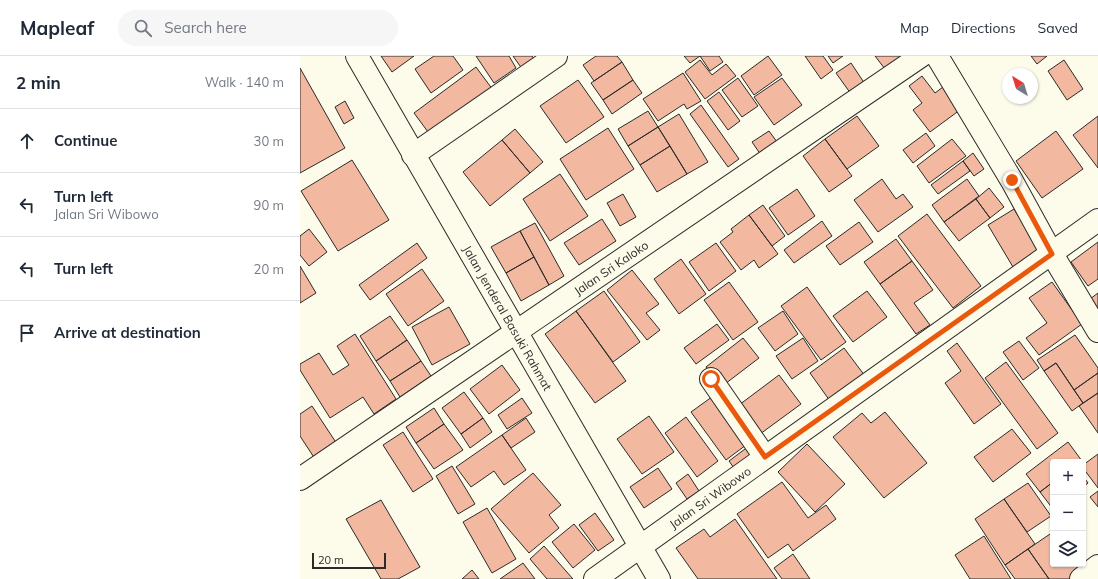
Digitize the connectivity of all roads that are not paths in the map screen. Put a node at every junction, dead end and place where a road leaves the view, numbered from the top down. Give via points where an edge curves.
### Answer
1 (357, 56) edge
2 (556, 56) edge
3 (921, 56) edge
4 (937, 56) edge
5 (414, 155) junction
6 (1098, 220) edge
7 (1052, 254) junction
8 (1098, 330) edge
9 (517, 332) junction
10 (711, 379) dead end
11 (765, 457) junction
12 (300, 479) edge
13 (640, 546) junction
14 (1098, 566) edge
15 (595, 579) edge
16 (659, 579) edge
17 (1081, 579) edge

1 - 5 main road, Jalan Jenderal Basuki Rahmat
2 - 5 main road
3 - 9 main road, Jalan Sri Kaloko
4 - 7 main road via 1012,180
5 - 9 main road, Jalan Jenderal Basuki Rahmat
6 - 7 main road, Jalan Sri Wibowo
7 - 8 main road
7 - 11 main road, Jalan Sri Wibowo
9 - 12 main road, Jalan Sri Kaloko
9 - 13 main road, Jalan Jenderal Basuki Rahmat
10 - 11 main road
11 - 13 main road, Jalan Sri Wibowo
13 - 15 main road, Jalan Sri Wibowo
13 - 16 main road, Jalan Jenderal Basuki Rahmat
14 - 17 main road

